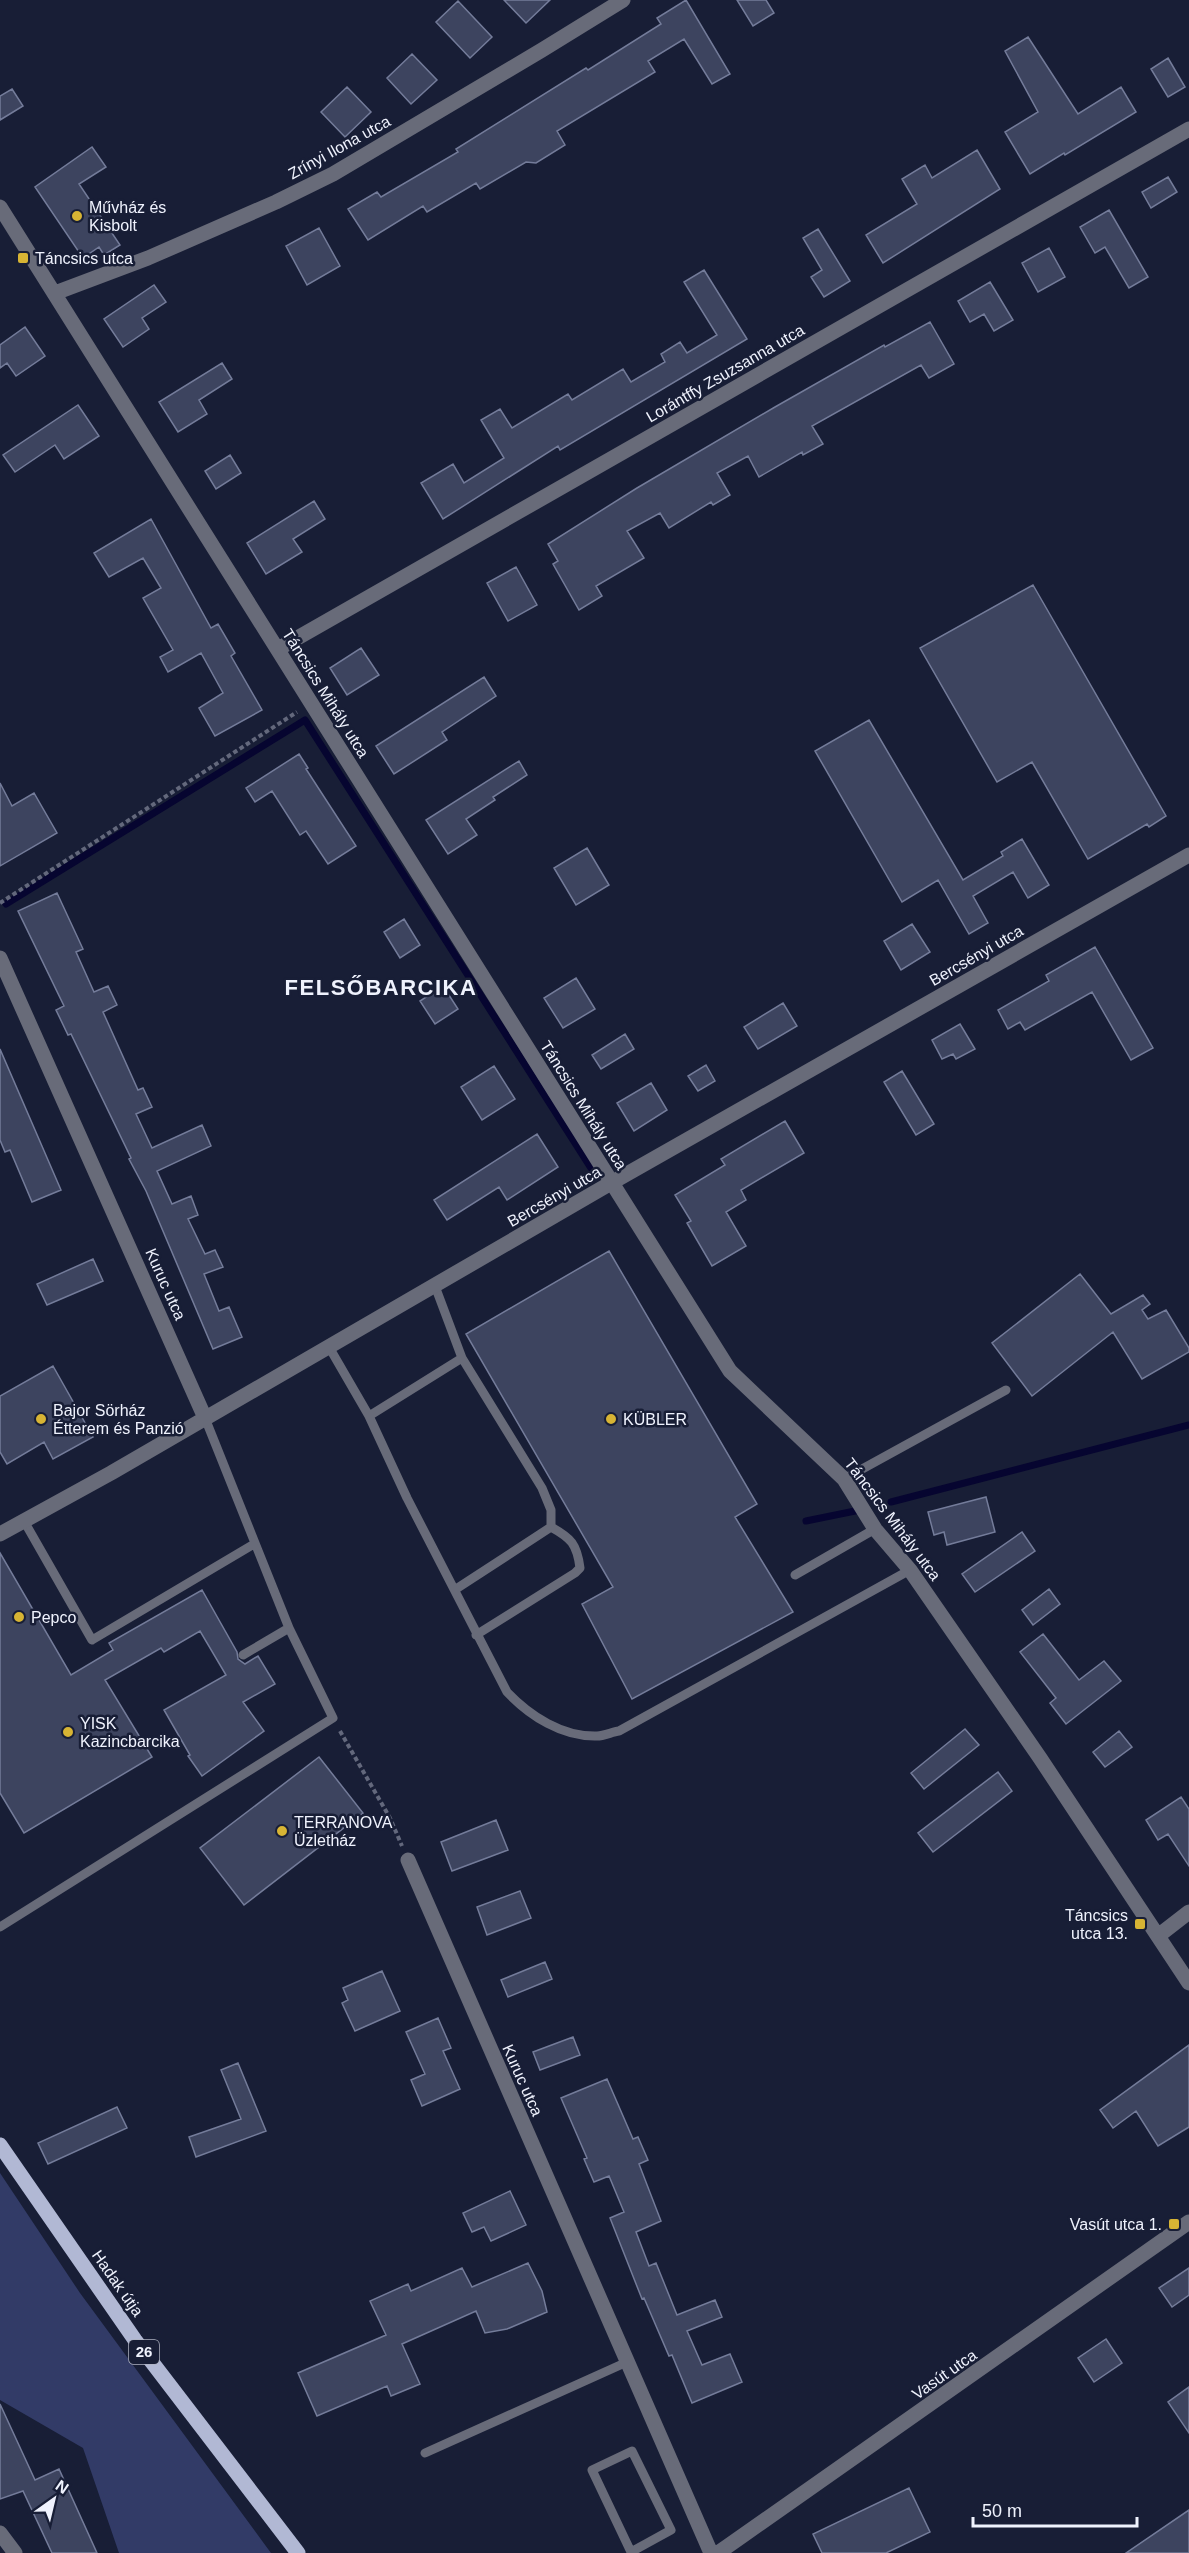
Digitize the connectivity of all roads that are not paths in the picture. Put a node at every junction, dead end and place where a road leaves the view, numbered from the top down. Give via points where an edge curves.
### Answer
1 (623, 0) edge
2 (1189, 129) edge
3 (0, 207) edge
4 (55, 293) junction
5 (278, 649) junction
6 (1189, 855) edge
7 (0, 958) edge
8 (611, 1183) junction
9 (435, 1286) junction
10 (329, 1347) junction
11 (462, 1358) junction
12 (1006, 1389) dead end
13 (369, 1416) junction
14 (205, 1418) junction
15 (844, 1479) junction
16 (24, 1521) junction
17 (551, 1527) junction
18 (875, 1529) junction
19 (0, 1534) edge
20 (254, 1544) junction
21 (910, 1570) junction
22 (795, 1575) dead end
23 (456, 1589) junction
24 (290, 1628) junction
25 (476, 1635) junction
26 (243, 1655) dead end
27 (408, 1860) road end
28 (1189, 1912) edge
29 (0, 1927) edge
30 (1158, 1936) junction
31 (1189, 1983) edge
32 (0, 2145) edge
33 (1189, 2222) edge
34 (627, 2362) junction
35 (425, 2453) dead end
36 (0, 2533) edge
37 (15, 2553) edge
38 (298, 2553) edge
39 (632, 2553) edge
40 (711, 2553) edge
41 (718, 2553) edge

1 - 4 street, Zrínyi Ilona utca via 333,174 148,258
2 - 5 street, Lorántffy Zsuzsanna utca
3 - 4 street, Táncsics Mihály utca
4 - 5 street, Táncsics Mihály utca
5 - 8 street, Táncsics Mihály utca
6 - 8 street, Bercsényi utca
7 - 14 street, Kuruc utca
8 - 9 street, Bercsényi utca
8 - 15 street, Táncsics Mihály utca via 730,1371
9 - 10 street, Bercsényi utca
9 - 11 lane
10 - 13 lane
10 - 14 street, Bercsényi utca
11 - 13 lane
11 - 17 lane via 542,1488 551,1510
12 - 15 lane
13 - 23 lane
14 - 16 street, Bercsényi utca
14 - 20 lane, Kuruc utca
15 - 18 street, Táncsics Mihály utca
16 - 19 street, Bercsényi utca
16 - 20 lane via 92,1640
17 - 23 lane
17 - 25 lane via 569,1537 580,1568
18 - 21 street, Táncsics Mihály utca
18 - 22 lane
20 - 24 lane, Kuruc utca
21 - 25 lane via 619,1731 598,1736 569,1733 522,1709 507,1692
21 - 30 street, Táncsics Mihály utca
23 - 25 lane
24 - 26 lane
24 - 29 lane, Kuruc utca via 333,1718
27 - 34 street, Kuruc utca
28 - 30 street
30 - 31 street, Táncsics Mihály utca
32 - 38 main road, Hadak útja / 26 via 135,2340
33 - 41 street, Vasút utca
34 - 35 lane
34 - 40 street, Kuruc utca
36 - 37 street
39 - 39 lane via 670,2530 632,2451 592,2470

